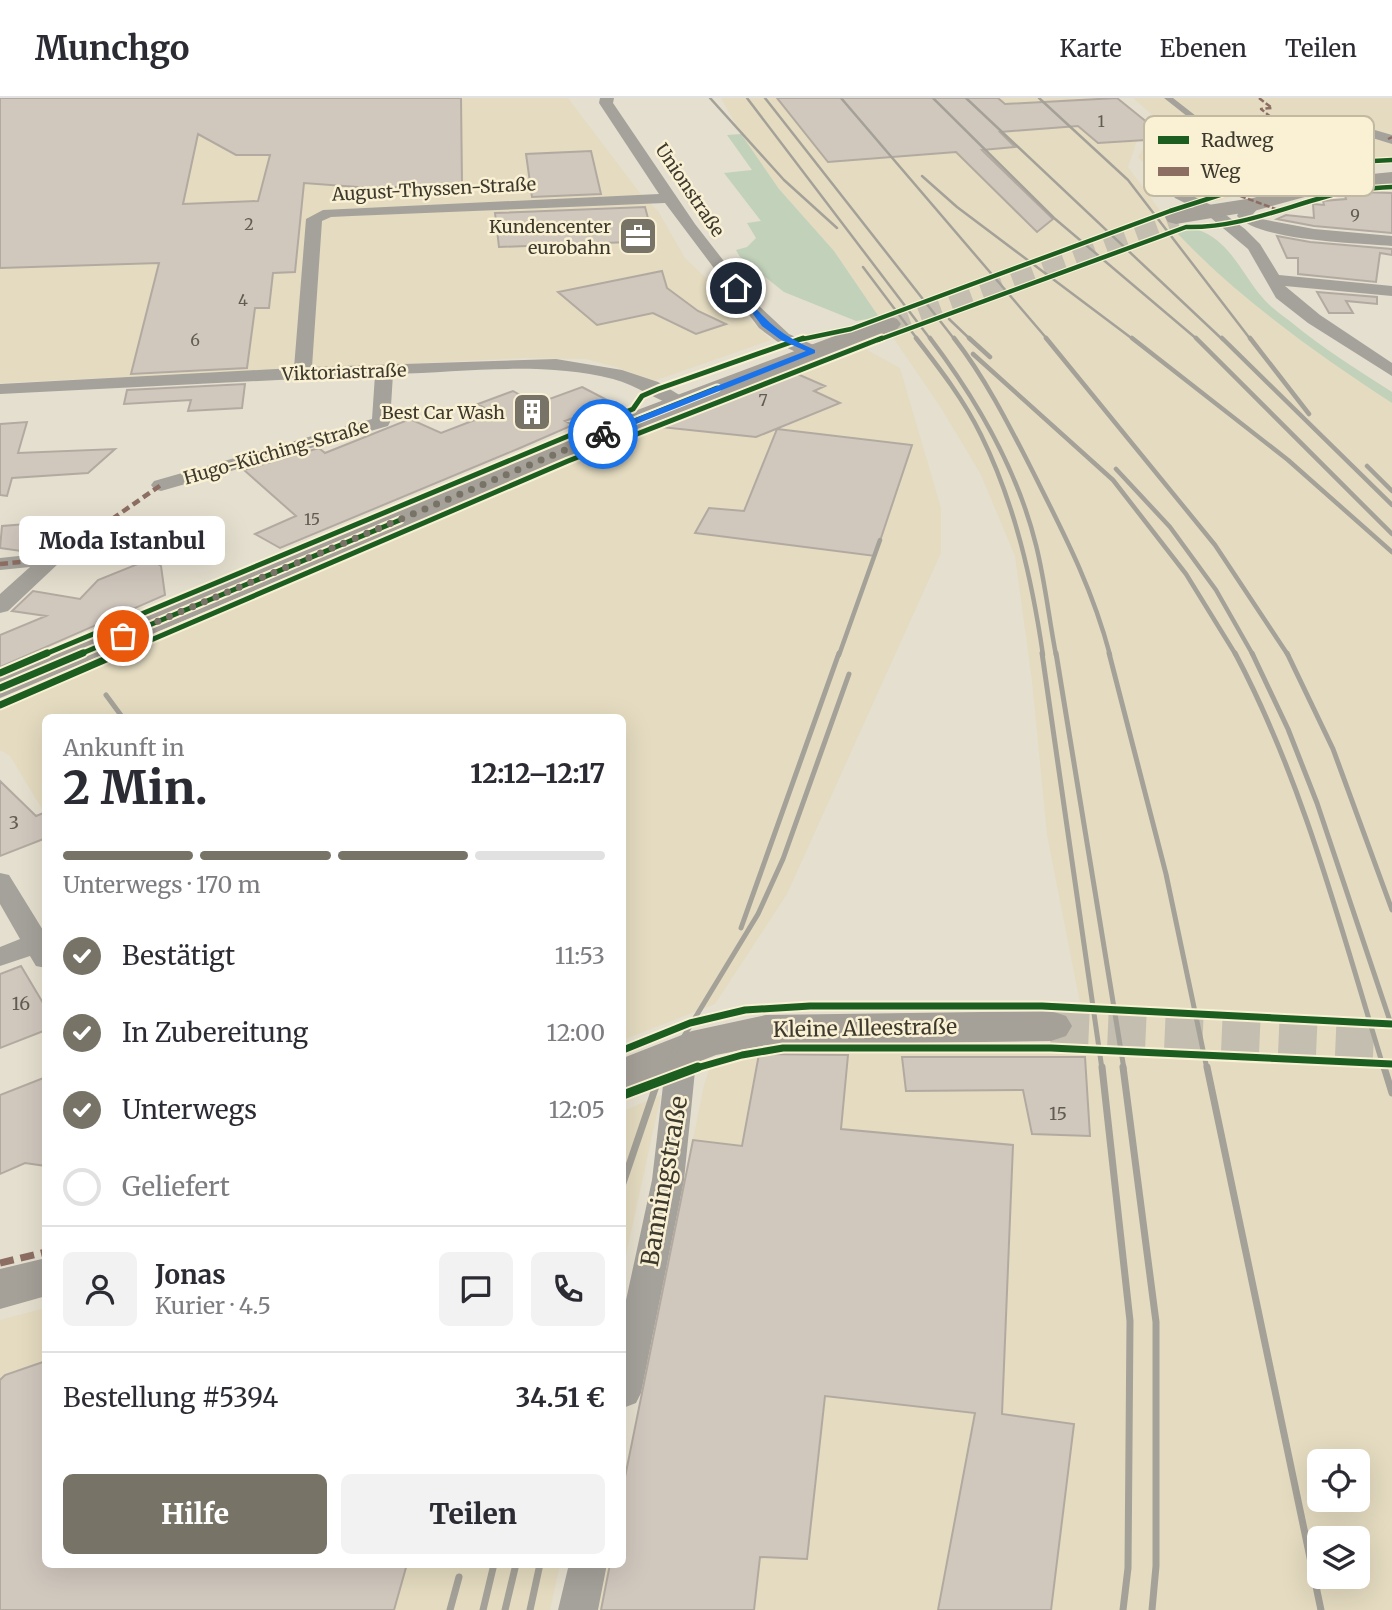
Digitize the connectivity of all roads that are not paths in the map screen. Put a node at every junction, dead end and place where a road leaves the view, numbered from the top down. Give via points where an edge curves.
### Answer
1 (607, 98) edge
2 (1168, 98) edge
3 (1192, 116) edge
4 (1374, 134) edge
5 (1392, 140) edge
6 (1392, 167) edge
7 (1374, 169) edge
8 (1392, 178) edge
9 (1374, 180) edge
10 (1182, 196) edge
11 (1248, 196) edge
12 (1284, 196) edge
13 (670, 198) junction
14 (1254, 204) junction
15 (1210, 211) junction
16 (1176, 217) tunnel mouth
17 (1392, 241) edge
18 (1275, 280) junction
19 (1392, 291) edge
20 (888, 324) tunnel mouth
21 (812, 351) junction
22 (384, 369) junction
23 (1392, 371) edge
24 (303, 373) junction
25 (0, 389) edge
26 (682, 402) junction
27 (161, 485) dead end
28 (102, 526) dead end
29 (52, 559) junction
30 (0, 564) edge
31 (0, 606) edge
32 (0, 688) edge
33 (0, 881) edge
34 (41, 951) edge
35 (0, 957) edge
36 (1051, 1026) tunnel mouth
37 (682, 1051) junction
38 (626, 1074) edge
39 (42, 1277) edge
40 (0, 1289) edge
41 (626, 1379) edge
42 (587, 1568) edge
43 (578, 1610) edge

1 - 13 street, Unionstraße via 606,103
2 - 3 lane
4 - 5 street
6 - 7 main road
8 - 9 main road
10 - 15 street
11 - 15 main road
12 - 14 main road
13 - 21 street, Unionstraße via 765,324
13 - 24 street, August-Thyssen-Straße via 319,215 314,219
14 - 15 main road
14 - 17 street via 1245,216 1270,228
15 - 16 main road
15 - 18 street via 1240,232
18 - 19 street
18 - 23 street via 1282,294 1303,311
20 - 21 main road
21 - 26 main road
22 - 24 street, Viktoriastraße
22 - 26 street, Viktoriastraße via 576,366 652,386
22 - 27 street, Hugo-Küching-Straße via 381,422
24 - 25 street, Viktoriastraße
26 - 32 main road
28 - 29 street
29 - 30 street
29 - 31 street
33 - 34 street
34 - 35 street
36 - 37 main road, Kleine Alleestraße via 792,1027 741,1034
37 - 38 main road, Kleine Alleestraße
37 - 41 street, Banningstraße via 674,1147
39 - 40 main road
42 - 43 street

